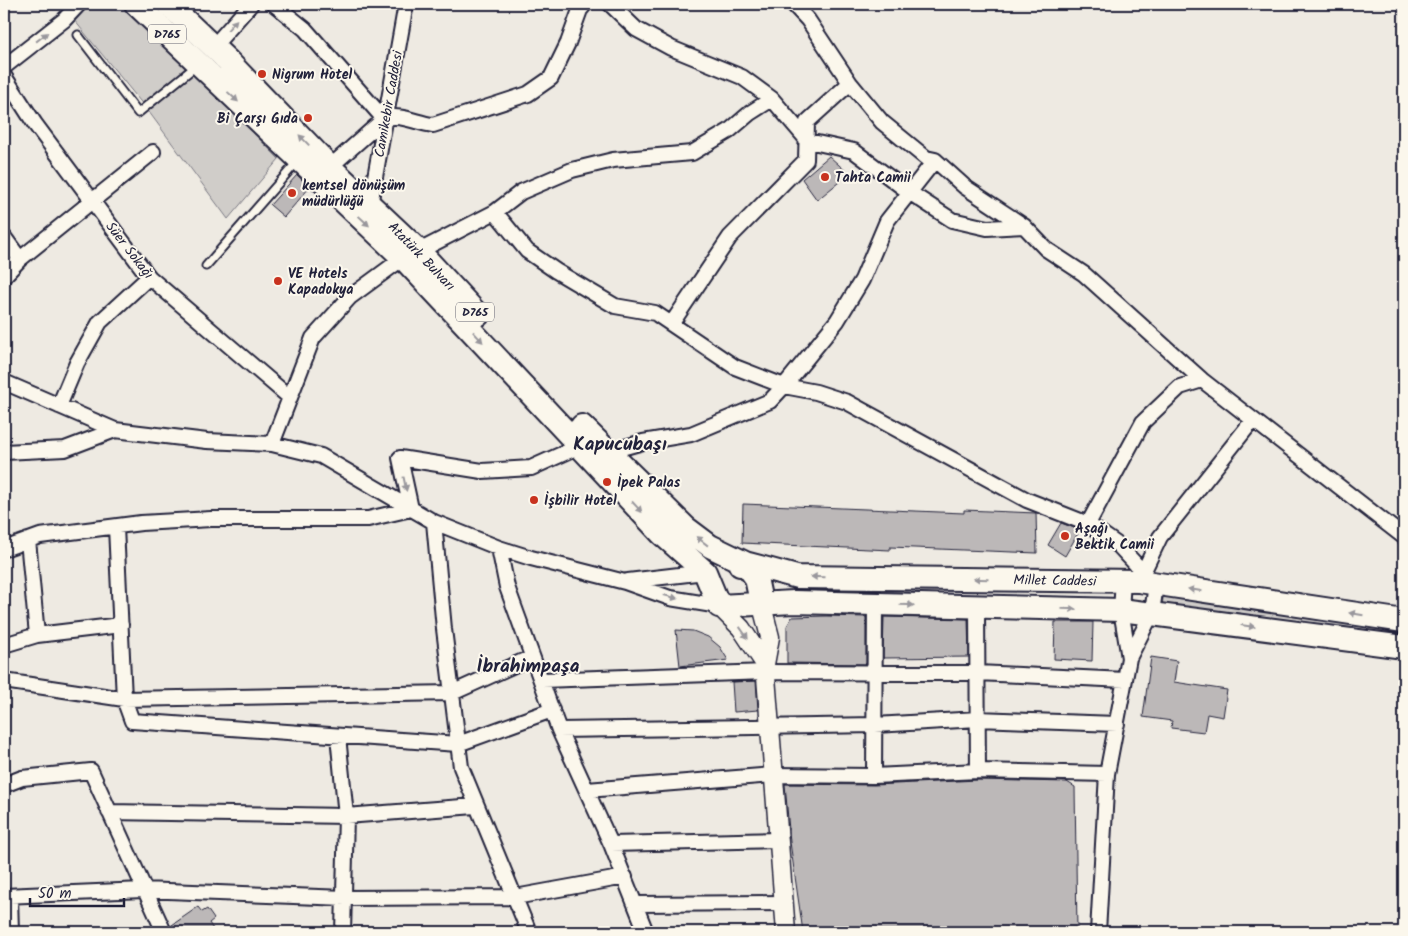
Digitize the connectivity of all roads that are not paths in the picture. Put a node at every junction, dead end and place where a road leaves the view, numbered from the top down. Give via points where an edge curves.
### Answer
1 (79, 4) edge
2 (136, 4) edge
3 (168, 4) edge
4 (251, 4) edge
5 (274, 4) edge
6 (406, 4) edge
7 (585, 4) edge
8 (610, 4) edge
9 (793, 4) edge
10 (78, 35) dead end
11 (213, 47) junction
12 (198, 64) junction
13 (4, 67) edge
14 (4, 76) edge
15 (850, 83) junction
16 (772, 99) junction
17 (384, 119) junction
18 (808, 141) junction
19 (153, 152) dead end
20 (299, 160) junction
21 (935, 160) junction
22 (330, 167) junction
23 (908, 192) junction
24 (92, 201) junction
25 (370, 205) junction
26 (495, 212) junction
27 (1024, 226) junction
28 (4, 237) edge
29 (411, 254) junction
30 (20, 260) junction
31 (206, 266) dead end
32 (4, 276) edge
33 (148, 277) junction
34 (672, 323) junction
35 (1202, 380) junction
36 (4, 382) edge
37 (784, 386) junction
38 (288, 396) junction
39 (59, 406) junction
40 (1253, 420) junction
41 (115, 430) junction
42 (272, 444) junction
43 (580, 446) junction
44 (4, 452) edge
45 (607, 452) junction
46 (411, 509) junction
47 (434, 522) junction
48 (1088, 524) junction
49 (116, 527) junction
50 (1404, 537) edge
51 (28, 540) junction
52 (498, 548) junction
53 (4, 549) edge
54 (745, 563) junction
55 (705, 572) junction
56 (1140, 580) junction
57 (625, 582) junction
58 (761, 602) junction
59 (875, 604) junction
60 (718, 606) junction
61 (977, 607) junction
62 (1121, 610) junction
63 (1152, 613) junction
64 (1404, 621) edge
65 (120, 625) junction
66 (37, 635) junction
67 (4, 645) edge
68 (1404, 647) edge
69 (532, 657) junction
70 (1129, 658) junction
71 (765, 668) junction
72 (978, 673) junction
73 (875, 674) junction
74 (542, 680) junction
75 (1125, 680) junction
76 (4, 681) edge
77 (452, 692) junction
78 (124, 699) junction
79 (552, 710) junction
80 (978, 719) junction
81 (1117, 724) junction
82 (875, 725) junction
83 (770, 726) junction
84 (559, 730) junction
85 (338, 736) junction
86 (458, 744) junction
87 (978, 771) junction
88 (1107, 774) junction
89 (773, 775) junction
90 (874, 776) junction
91 (4, 785) edge
92 (587, 790) junction
93 (475, 806) junction
94 (109, 812) junction
95 (346, 816) junction
96 (778, 840) junction
97 (611, 844) junction
98 (625, 877) junction
99 (143, 890) junction
100 (7, 896) edge
101 (515, 897) junction
102 (344, 898) junction
103 (783, 903) junction
104 (636, 904) junction
105 (11, 932) edge
106 (164, 932) edge
107 (343, 932) edge
108 (529, 932) edge
109 (646, 932) edge
110 (786, 932) edge
111 (1098, 932) edge

13 -> 1 street via 64,20
2 - 12 main road, Atatürk Bulvarı / D765
3 - 11 main road, Atatürk Bulvarı / D765
11 -> 4 street
5 - 17 street via 305,29
6 - 17 street, Camikebir Caddesi
7 - 17 street via 551,78 528,94 433,125 393,116
8 - 16 street via 636,29 671,48 742,77
9 - 15 street via 808,20
10 - 12 lane via 138,113
11 - 12 main road
22 -> 11 main road, Atatürk Bulvarı / D765
12 -> 20 main road, Atatürk Bulvarı / D765
14 - 24 street, Süer Sokağı
15 - 18 street via 807,122
15 - 21 street via 882,122 926,158
16 - 18 street
16 - 26 street via 692,153 613,160 572,170 521,192
17 - 22 street
17 - 25 street, Camikebir Caddesi
18 - 23 street via 854,151
18 - 34 street via 806,160 730,237
19 - 24 street
20 -> 29 main road, Atatürk Bulvarı / D765
20 - 31 lane
21 - 23 street
21 - 27 street via 965,187
22 - 25 main road, Atatürk Bulvarı / D765
23 - 27 street via 952,220 987,228
23 - 37 street via 887,221 862,280 836,321
24 - 30 street
24 - 33 street, Süer Sokağı
25 - 29 main road, Atatürk Bulvarı / D765
26 - 29 street
26 - 34 street via 527,251 556,271 615,306 655,313
27 - 35 street via 1046,249 1084,274
28 - 30 street
29 - 38 street via 350,297 313,338
29 -> 43 main road, Atatürk Bulvarı / D765
29 - 45 main road, Atatürk Bulvarı / D765
30 - 32 street
33 - 38 street, Süer Sokağı
33 - 39 street via 100,322 77,363
34 - 37 street via 735,366
35 - 40 street
35 - 48 street via 1180,387 1143,422
36 - 39 street
37 - 45 street via 770,401 691,434
37 - 48 street via 847,402 1027,500
38 - 42 street
39 - 41 street
40 - 50 street
40 - 56 street via 1160,537
41 - 42 street via 207,441
41 - 44 street via 65,449
42 - 46 street via 321,456
43 -> 46 street via 531,468 482,471 400,458
43 -> 55 main road, Atatürk Bulvarı / D765 via 662,534
54 -> 45 main road, Atatürk Bulvarı / D765 via 710,546 686,528
46 - 47 street
46 - 49 street via 368,518 211,519
47 - 52 street
47 - 77 street
48 - 56 street via 1118,545
49 - 51 street
49 - 65 street
51 - 53 street
51 - 66 street
52 - 57 street
52 - 69 street via 507,588
54 - 55 main road, Millet Caddesi
56 -> 54 main road, Millet Caddesi via 797,577
54 - 58 main road via 756,578
55 - 57 street
55 - 60 main road
56 - 62 street
56 - 63 street
64 -> 56 main road, Millet Caddesi
57 -> 60 street via 670,598
58 - 59 main road, Millet Caddesi
58 - 60 main road, Millet Caddesi
58 - 71 street via 770,637
59 -> 61 main road, Millet Caddesi
59 - 73 street
60 -> 71 street via 741,628
61 -> 62 main road, Millet Caddesi
61 - 72 street
62 - 63 main road, Millet Caddesi
62 - 70 street
63 -> 68 main road, Millet Caddesi
63 - 70 street
65 - 66 street
65 - 78 street
66 - 67 street
69 - 74 street
69 - 77 street
70 - 75 street
71 - 73 street
71 - 74 street
71 - 83 street
72 - 73 street
72 - 75 street
72 - 80 street
73 - 82 street
74 - 79 street
75 - 81 street
76 - 78 street
77 - 78 street
77 - 86 street
78 - 85 street via 132,721
79 - 84 street
79 - 86 street
80 - 81 street
80 - 82 street
80 - 87 street
81 - 88 street
82 - 83 street
82 - 90 street
83 - 84 street
83 - 89 street
84 - 92 street
85 - 86 street
85 - 95 street
86 - 93 street via 461,767
87 - 88 street
87 - 90 street
88 - 111 street
89 - 90 street
89 - 92 street
89 - 96 street
91 - 94 street via 22,778 91,771
92 - 97 street
93 - 95 street
93 - 101 street
94 - 95 street
94 - 99 street
95 - 102 street
96 - 97 street
96 - 103 street
97 - 98 street
98 - 101 street
98 - 104 street
99 - 100 street
99 - 102 street
99 - 106 street
100 - 105 street
101 - 102 street
101 - 108 street
102 - 107 street
103 - 104 street
103 - 110 street
104 - 109 street

